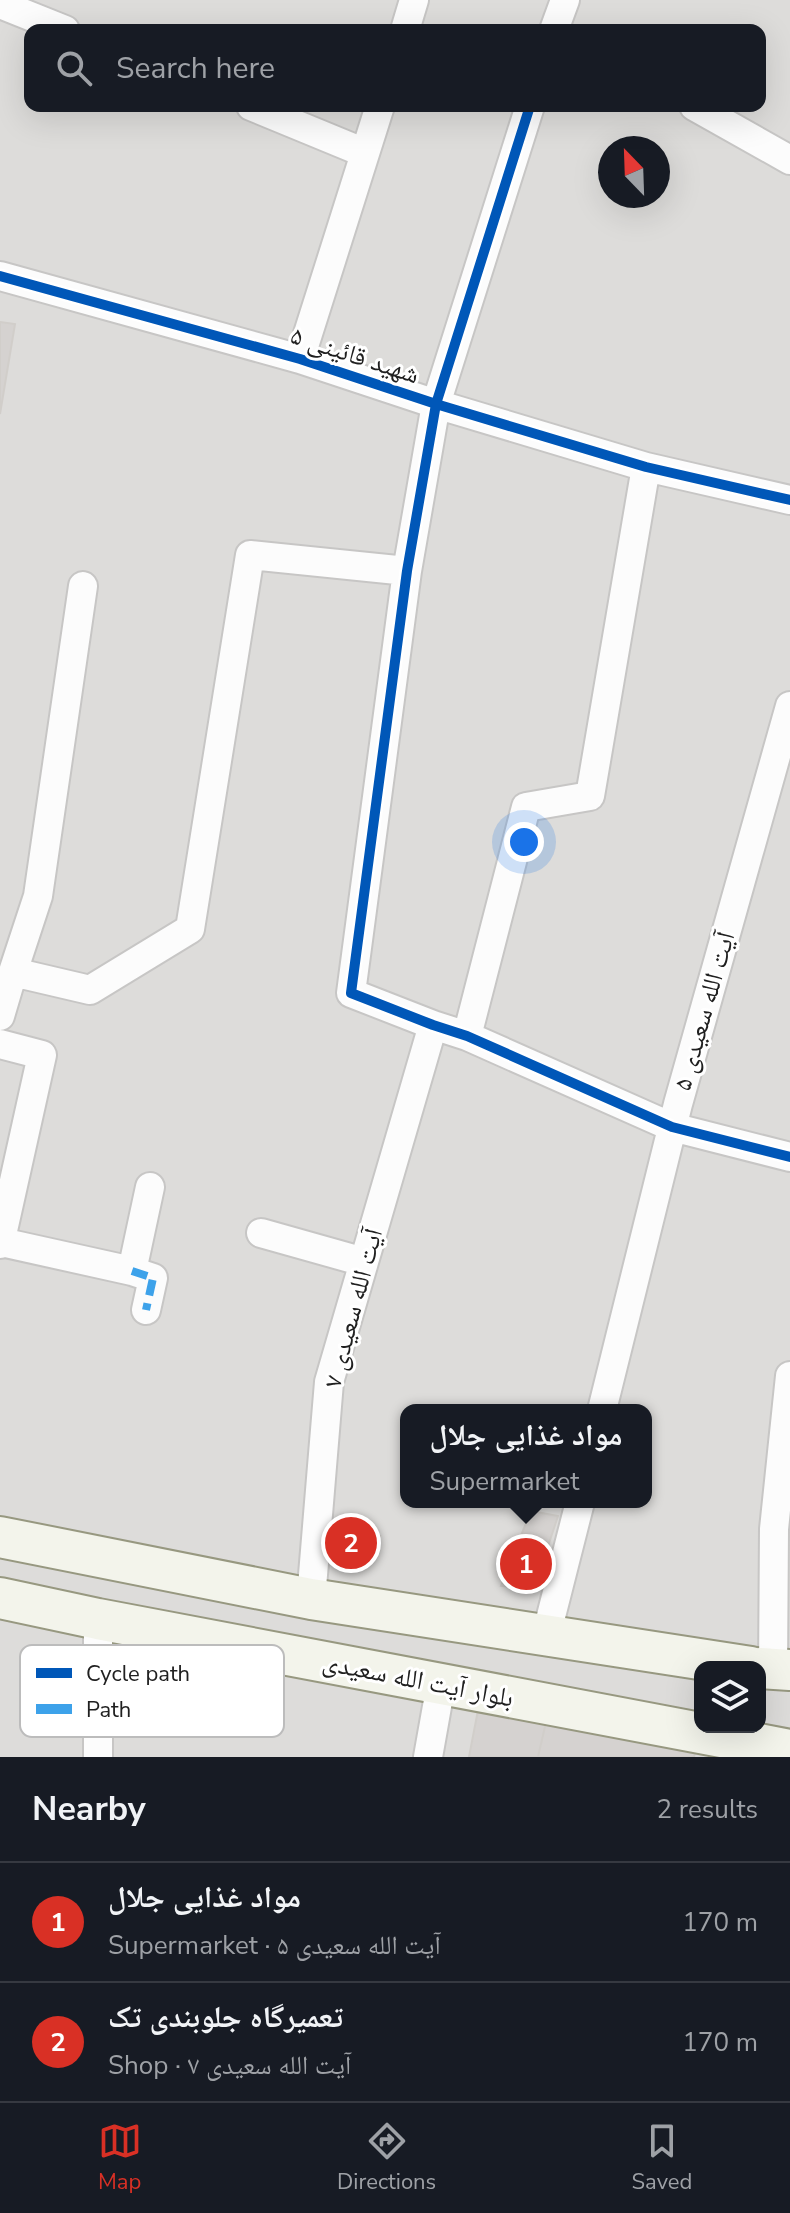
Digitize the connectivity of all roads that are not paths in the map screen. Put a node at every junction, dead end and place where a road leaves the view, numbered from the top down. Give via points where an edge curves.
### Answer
1 (414, 0) edge
2 (565, 0) edge
3 (0, 4) edge
4 (50, 24) edge
5 (407, 24) edge
6 (558, 24) edge
7 (266, 112) edge
8 (378, 112) edge
9 (528, 112) edge
10 (705, 112) edge
11 (365, 153) junction
12 (790, 160) edge
13 (0, 276) edge
14 (300, 359) junction
15 (436, 404) junction
16 (646, 467) junction
17 (790, 500) edge
18 (407, 571) junction
19 (83, 586) dead end
20 (790, 706) edge
21 (13, 972) junction
22 (0, 1016) edge
23 (433, 1025) junction
24 (467, 1036) junction
25 (0, 1044) edge
26 (672, 1127) junction
27 (790, 1157) edge
28 (150, 1187) dead end
29 (261, 1233) dead end
30 (0, 1243) edge
31 (364, 1262) junction
32 (132, 1271) junction
33 (146, 1310) dead end
34 (790, 1376) edge
35 (603, 1404) edge
36 (578, 1508) edge
37 (0, 1537) edge
38 (0, 1598) edge
39 (311, 1599) junction
40 (98, 1619) junction
41 (546, 1636) junction
42 (98, 1645) edge
43 (235, 1645) edge
44 (284, 1654) edge
45 (768, 1669) edge
46 (441, 1684) junction
47 (787, 1752) edge
48 (428, 1757) edge

1 - 5 street
2 - 6 street
3 - 4 street
7 - 11 street
8 - 11 street
9 - 15 street
10 - 12 street
11 - 14 street
13 - 14 street, شهید قائینی ۵
14 - 15 street, شهید قائینی ۵
15 - 16 street, شهید قائینی ۵
15 - 18 street
16 - 17 street, شهید قائینی ۵
16 - 24 street via 590,796 526,807
18 - 21 street via 250,555 190,929 90,990
18 - 23 street via 351,993
19 - 21 street via 38,896
20 - 26 street, آیت الله سعیدی ۵
21 - 22 street
23 - 24 street
23 - 31 street, آیت الله سعیدی ۷
24 - 26 street
25 - 30 street via 42,1055
26 - 27 street
26 - 35 street, آیت الله سعیدی ۵
28 - 32 street
29 - 31 street
30 - 32 street
31 - 39 street, آیت الله سعیدی ۷ via 329,1382
32 - 33 street via 153,1278
34 - 45 street via 774,1529
36 - 41 street
37 - 39 main road
38 - 40 main road, بلوار آیت الله سعیدی
39 - 41 main road
40 - 42 street
40 - 43 main road, بلوار آیت الله سعیدی
41 - 45 main road
44 - 46 main road, بلوار آیت الله سعیدی
46 - 47 main road, بلوار آیت الله سعیدی
46 - 48 street

